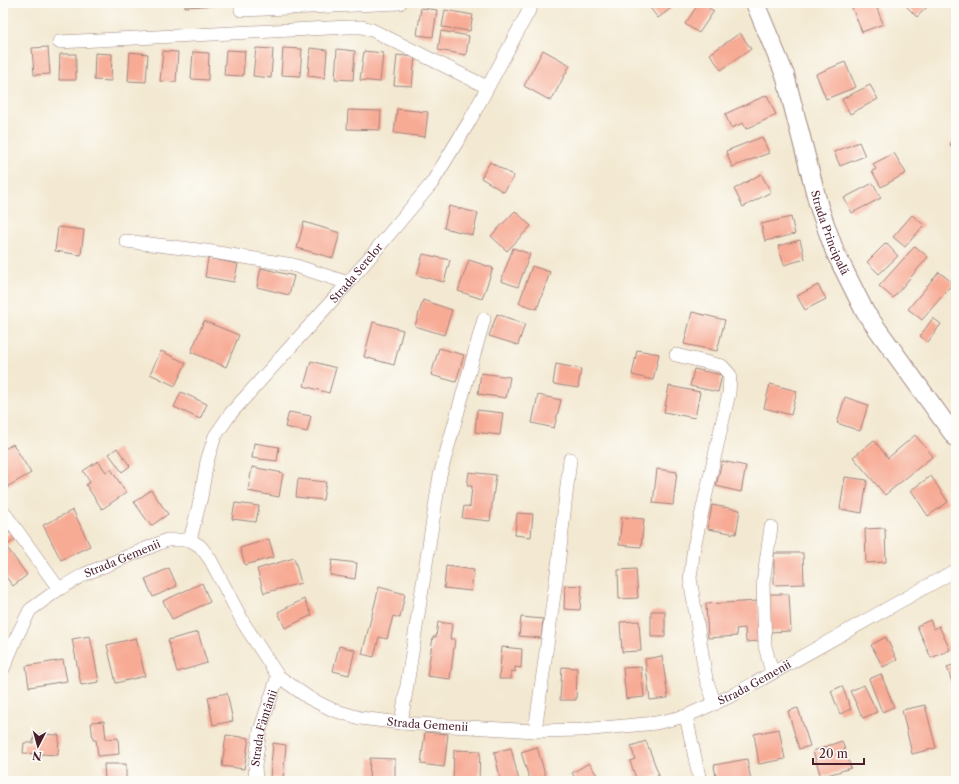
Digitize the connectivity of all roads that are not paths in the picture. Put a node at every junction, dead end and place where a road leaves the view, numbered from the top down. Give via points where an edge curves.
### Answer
1 (400, 3) edge
2 (533, 3) edge
3 (755, 3) edge
4 (240, 10) dead end
5 (59, 42) dead end
6 (487, 87) junction
7 (126, 240) dead end
8 (348, 283) junction
9 (484, 319) dead end
10 (676, 355) dead end
11 (956, 438) edge
12 (570, 459) dead end
13 (3, 510) edge
14 (771, 528) dead end
15 (190, 540) junction
16 (956, 570) edge
17 (59, 589) junction
18 (3, 669) edge
19 (772, 673) junction
20 (278, 676) junction
21 (715, 704) junction
22 (686, 716) junction
23 (401, 723) junction
24 (535, 731) junction
25 (256, 781) edge
26 (700, 781) edge

1 - 4 street
2 - 6 street, Strada Serelor
3 - 11 main road, Strada Principală via 784,75 819,207 835,252 865,312
5 - 6 street via 362,27
6 - 8 street, Strada Serelor via 432,183
7 - 8 street via 293,265
8 - 15 street, Strada Serelor via 231,413 215,436
9 - 23 street via 440,476
10 - 21 street via 722,366 730,375 729,393 694,547 690,578 706,678
12 - 24 street
13 - 17 street
14 - 19 street via 763,583 765,646
15 - 17 street, Strada Gemenii via 167,540 85,574
15 - 20 street, Strada Gemenii via 200,546 210,559 244,624
16 - 19 street, Strada Gemenii
17 - 18 street, Strada Gemenii via 30,610
19 - 21 street, Strada Gemenii
20 - 23 street, Strada Gemenii via 309,698 333,710 360,718
20 - 25 street, Strada Fântânii via 260,730
21 - 22 street, Strada Gemenii
22 - 24 street, Strada Gemenii via 656,723 582,730
22 - 26 street
23 - 24 street, Strada Gemenii

